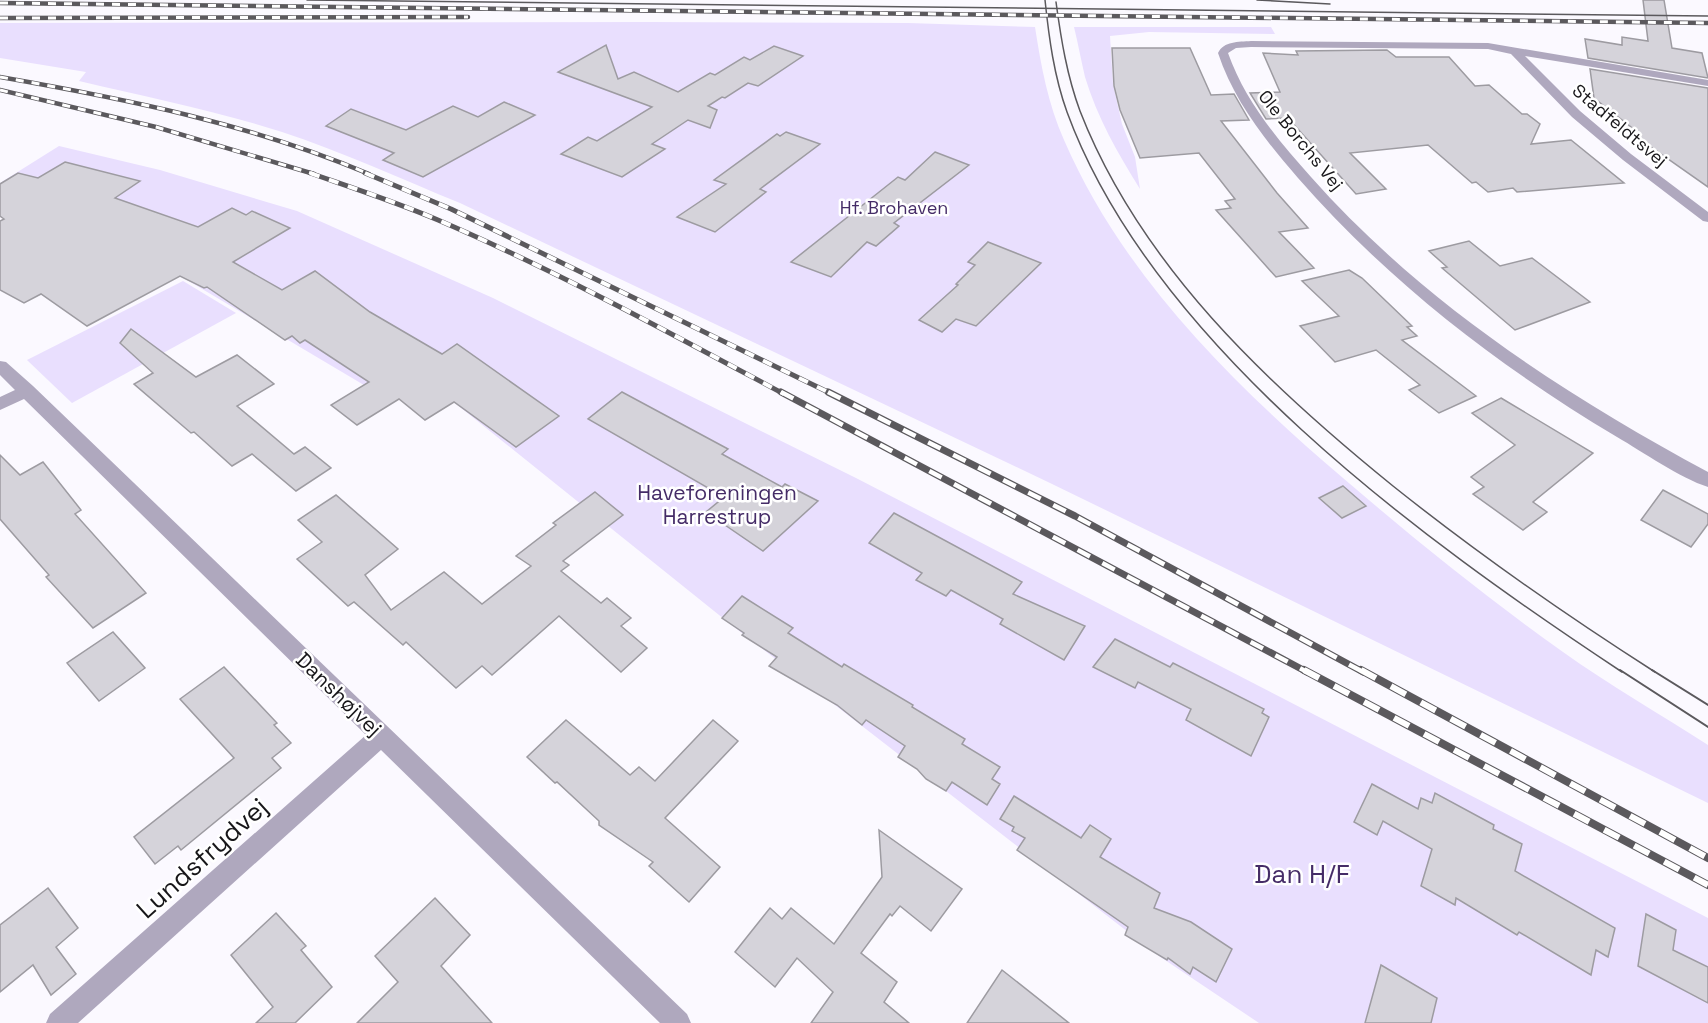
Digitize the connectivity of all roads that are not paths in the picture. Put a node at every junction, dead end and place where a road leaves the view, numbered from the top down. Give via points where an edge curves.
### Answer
1 (1515, 52) junction
2 (1708, 83) edge
3 (1708, 218) edge
4 (0, 366) edge
5 (27, 390) junction
6 (0, 404) edge
7 (1708, 480) edge
8 (382, 735) junction
9 (59, 1023) edge
10 (678, 1023) edge

1 - 2 street, Ole Borchs Vej
1 - 3 street, Stadfeldtsvej via 1576,114
1 - 7 street, Ole Borchs Vej via 1471,45 1251,44 1234,45 1223,53 1235,84 1305,180 1394,266 1526,371 1644,446
4 - 5 street, Danshøjvej
5 - 6 street
5 - 8 street, Danshøjvej
8 - 9 street, Lundsfrydvej
8 - 10 street, Danshøjvej

